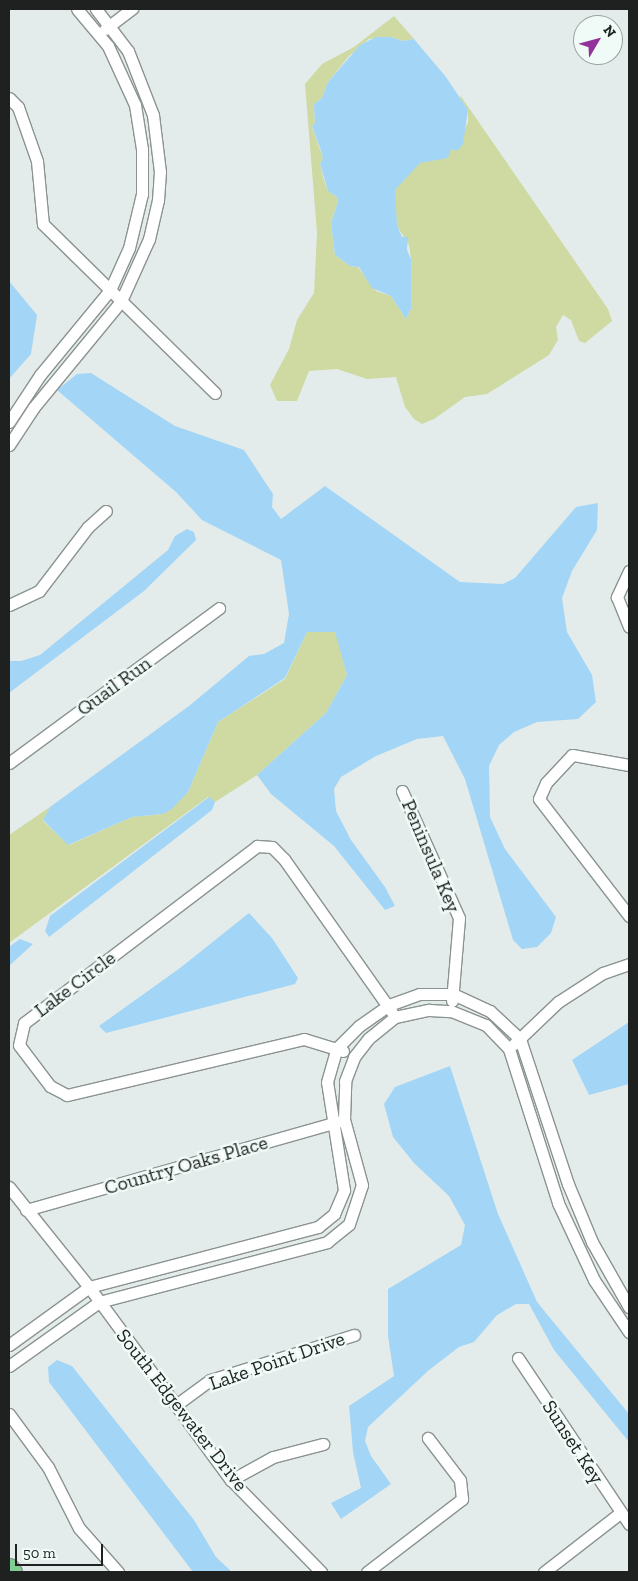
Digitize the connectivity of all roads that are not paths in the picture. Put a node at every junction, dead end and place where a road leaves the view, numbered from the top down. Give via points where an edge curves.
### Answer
1 (77, 9) edge
2 (96, 9) edge
3 (132, 9) edge
4 (111, 25) junction
5 (99, 34) junction
6 (9, 98) edge
7 (157, 146) junction
8 (142, 149) junction
9 (110, 290) junction
10 (121, 301) junction
11 (47, 366) junction
12 (59, 375) junction
13 (215, 393) dead end
14 (9, 422) edge
15 (9, 445) edge
16 (106, 511) dead end
17 (629, 571) edge
18 (9, 604) edge
19 (220, 608) dead end
20 (629, 627) edge
21 (9, 763) edge
22 (629, 765) edge
23 (402, 791) dead end
24 (629, 916) edge
25 (629, 964) edge
26 (453, 994) junction
27 (389, 1005) junction
28 (451, 1011) junction
29 (395, 1018) junction
30 (520, 1039) junction
31 (337, 1048) junction
32 (509, 1049) junction
33 (354, 1056) junction
34 (344, 1119) junction
35 (332, 1124) junction
36 (9, 1187) edge
37 (340, 1200) junction
38 (355, 1206) junction
39 (26, 1210) junction
40 (89, 1287) junction
41 (99, 1302) junction
42 (629, 1308) edge
43 (619, 1317) junction
44 (629, 1332) edge
45 (354, 1335) dead end
46 (9, 1346) edge
47 (518, 1358) dead end
48 (9, 1366) edge
49 (176, 1405) junction
50 (9, 1414) edge
51 (428, 1438) dead end
52 (323, 1444) dead end
53 (232, 1480) junction
54 (620, 1513) junction
55 (629, 1524) edge
56 (9, 1568) edge
57 (12, 1572) edge
58 (118, 1572) edge
59 (321, 1572) edge
60 (367, 1572) edge
61 (544, 1572) edge

1 - 5 street
2 - 4 street
3 - 4 street
4 - 5 street
4 - 7 street via 141,79 153,115
5 - 8 street via 124,76 135,105
6 - 9 street via 18,107 37,161 43,224
7 - 8 street
7 - 10 street via 158,200 149,240
8 - 9 street via 142,194 138,220
9 - 10 street
9 - 11 street
10 - 12 street
10 - 13 street
11 - 12 street
11 - 14 street
12 - 15 street
16 - 18 street via 88,527 39,592
17 - 20 street via 617,598
19 - 21 street, Quail Run
22 - 24 street via 572,755 546,783 539,799
23 - 26 street, Peninsula Key via 458,918
25 - 30 street via 603,973 558,1002
26 - 27 street via 419,994
26 - 28 street, Peninsula Key
26 - 30 street via 490,1011
27 - 29 street, Lake Circle
27 - 31 street via 359,1026
27 - 31 street, Lake Circle via 284,859 272,847 257,846 24,1023 19,1045 50,1086 67,1095 304,1039
28 - 29 street via 429,1010
28 - 32 street via 486,1025
29 - 33 street via 369,1038
30 - 32 street
30 - 42 street via 568,1184 592,1242
31 - 33 street, Lake Circle
31 - 35 street via 327,1082
32 - 43 street via 558,1203 594,1280
33 - 34 street via 346,1081
34 - 35 street, Country Oaks Place
34 - 38 street via 362,1185
35 - 37 street via 343,1168 344,1190
35 - 39 street, Country Oaks Place
36 - 39 street, South Edgewater Drive
37 - 38 street
37 - 40 street via 334,1214 318,1227
38 - 41 street via 349,1224 327,1242
39 - 40 street, South Edgewater Drive
40 - 41 street, South Edgewater Drive
40 - 46 street
41 - 48 street
41 - 49 street, South Edgewater Drive
42 - 43 street
43 - 44 street
45 - 49 street, Lake Point Drive via 210,1380
47 - 54 street, Sunset Key
49 - 53 street, South Edgewater Drive
50 - 58 street via 48,1466 79,1528
51 - 60 street via 460,1480 462,1499
52 - 53 street via 273,1457
53 - 59 street, South Edgewater Drive
54 - 55 street, Sunset Key
54 - 61 street
56 - 57 main road

